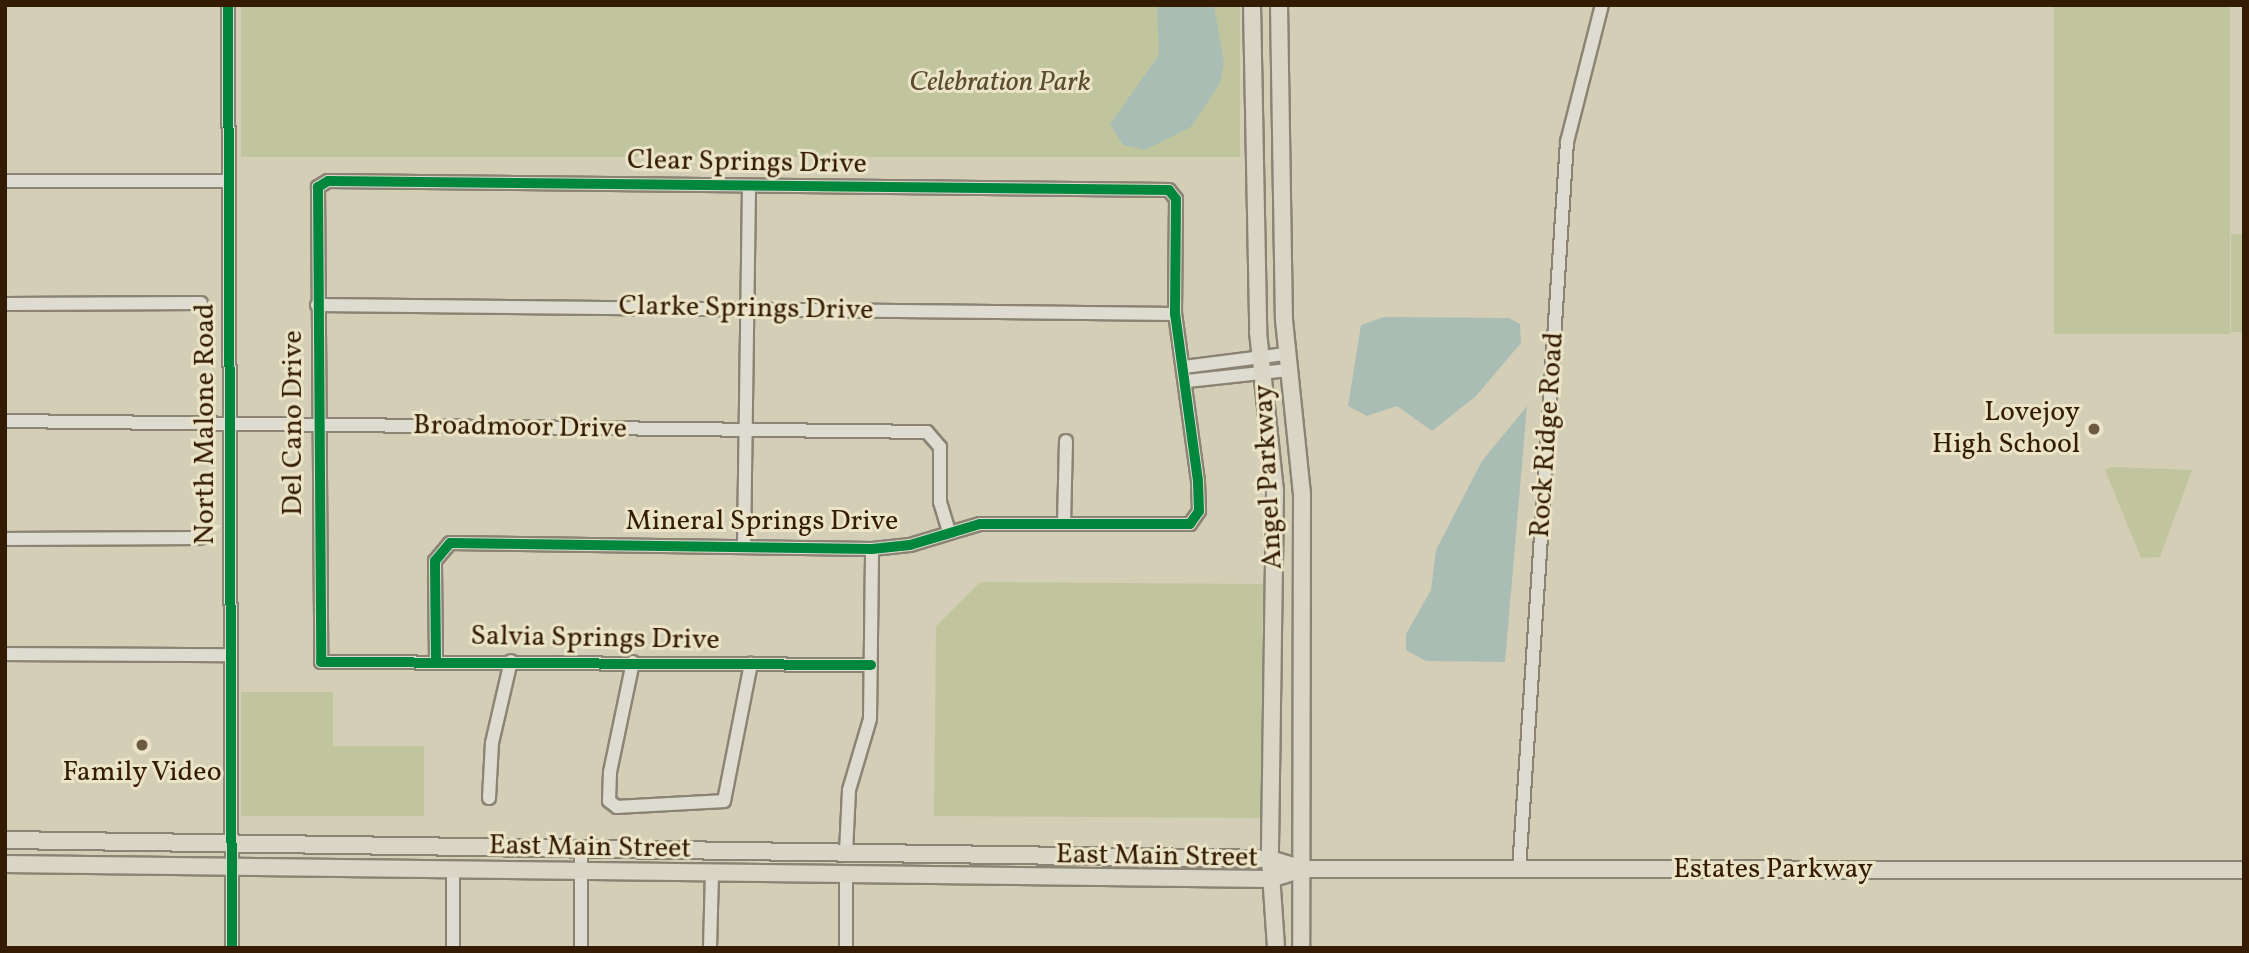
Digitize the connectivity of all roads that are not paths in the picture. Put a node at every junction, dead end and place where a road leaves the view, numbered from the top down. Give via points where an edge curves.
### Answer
1 (228, 5) edge
2 (1252, 5) edge
3 (1279, 5) edge
4 (1602, 5) edge
5 (5, 181) edge
6 (229, 181) junction
7 (321, 184) joint
8 (749, 186) junction
9 (201, 303) dead end
10 (5, 304) edge
11 (317, 305) junction
12 (747, 309) junction
13 (1175, 314) junction
14 (1287, 362) junction
15 (1262, 365) junction
16 (1184, 367) junction
17 (1187, 382) junction
18 (5, 421) edge
19 (230, 421) junction
20 (317, 426) junction
21 (746, 430) junction
22 (1066, 441) dead end
23 (1064, 523) junction
24 (949, 531) junction
25 (200, 538) dead end
26 (5, 539) edge
27 (744, 546) junction
28 (872, 549) junction
29 (5, 654) edge
30 (228, 655) junction
31 (436, 661) junction
32 (321, 662) joint
33 (510, 662) junction
34 (633, 663) junction
35 (751, 664) junction
36 (871, 665) junction
37 (489, 797) dead end
38 (13, 840) edge
39 (230, 844) junction
40 (581, 848) junction
41 (846, 852) junction
42 (1147, 857) junction
43 (1270, 859) junction
44 (13, 864) edge
45 (232, 867) junction
46 (1302, 869) junction
47 (1519, 870) junction
48 (2244, 870) edge
49 (453, 871) junction
50 (581, 872) junction
51 (712, 873) junction
52 (846, 874) junction
53 (1059, 877) junction
54 (1271, 879) junction
55 (232, 948) edge
56 (453, 948) edge
57 (581, 948) edge
58 (710, 948) edge
59 (846, 948) edge
60 (1276, 948) edge
61 (1301, 948) edge

1 - 6 street, North Malone Road
2 - 15 main road, Angel Parkway
3 - 14 main road, Angel Parkway
4 - 47 street, Rock Ridge Road via 1567,142
5 - 6 street
6 - 19 street, North Malone Road
7 - 8 street, Clear Springs Drive
7 - 11 street, Del Cano Drive
8 - 12 street
8 - 13 street, Clear Springs Drive via 1172,192
9 - 10 street
11 - 12 street, Clarke Springs Drive
11 - 20 street, Del Cano Drive
12 - 13 street, Clarke Springs Drive
12 - 21 street
13 - 16 street
14 - 15 street
14 - 46 main road, Angel Parkway via 1302,494
15 - 16 street
15 - 17 street
15 - 43 main road, Angel Parkway via 1275,491
16 - 17 street
17 - 23 street, Mineral Springs Drive via 1198,481 1194,521
18 - 19 street, Broadmoor Drive
19 - 20 street, Broadmoor Drive
19 - 30 street, North Malone Road
20 - 21 street, Broadmoor Drive
20 - 32 street, Del Cano Drive
21 - 24 street, Broadmoor Drive via 932,434 940,447 940,502
21 - 27 street
22 - 23 street
23 - 24 street, Mineral Springs Drive via 998,522
24 - 28 street, Mineral Springs Drive via 910,545
25 - 26 street
27 - 28 street, Mineral Springs Drive
27 - 31 street, Mineral Springs Drive via 450,543 435,561
28 - 36 street
29 - 30 street
30 - 39 street, North Malone Road
31 - 32 street, Salvia Springs Drive
31 - 33 street, Salvia Springs Drive
33 - 34 street, Salvia Springs Drive
33 - 37 street via 492,743
34 - 35 street, Salvia Springs Drive
34 - 35 street via 610,772 609,801 617,807 724,801
35 - 36 street, Salvia Springs Drive
36 - 41 street via 869,732 849,790
38 - 39 main road, East Main Street
38 - 44 main road
39 - 40 main road, East Main Street
39 - 45 street, North Malone Road
40 - 41 main road, East Main Street
40 - 50 street
41 - 42 main road, East Main Street
41 - 52 main road
42 - 43 main road, East Main Street
42 - 53 main road via 1068,866
43 - 46 main road, East Main Street
43 - 54 main road, Angel Parkway
44 - 45 main road, East Main Street
45 - 49 main road, East Main Street
45 - 55 street, North Malone Road
46 - 47 main road, Estates Parkway
46 - 54 main road, East Main Street
46 - 61 main road, Angel Parkway
47 - 48 main road, Estates Parkway
49 - 50 main road, East Main Street
49 - 56 street
50 - 51 main road, East Main Street
50 - 57 street
51 - 52 main road, East Main Street
51 - 58 street
52 - 53 main road, East Main Street
52 - 59 street
53 - 54 main road, East Main Street
54 - 60 main road, Angel Parkway

